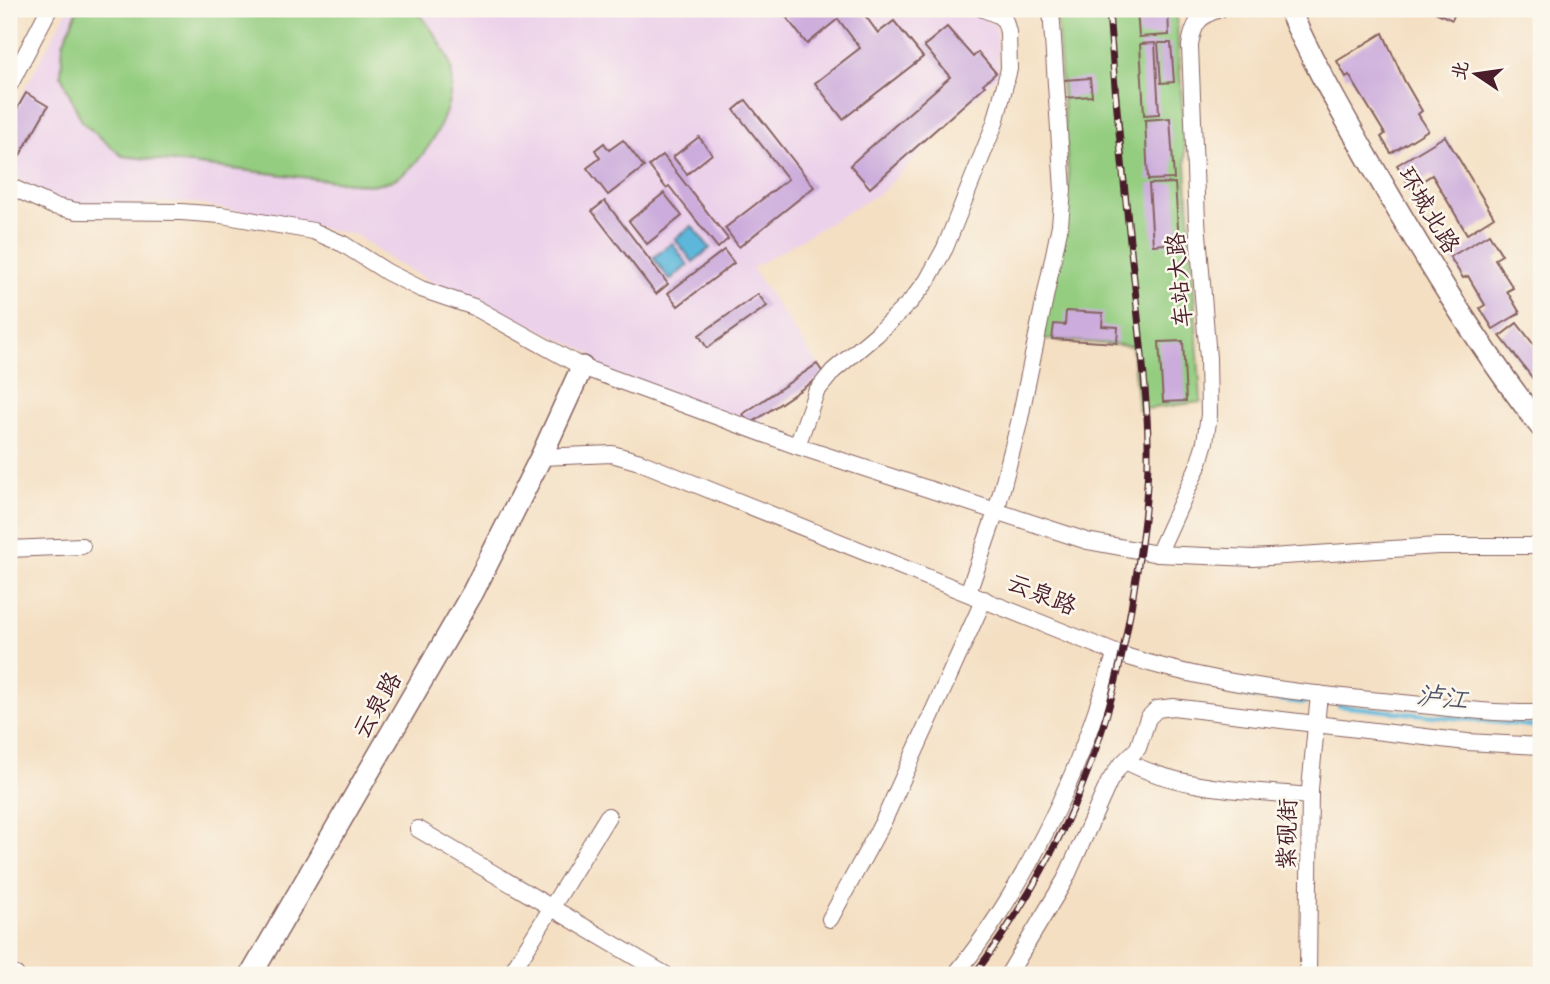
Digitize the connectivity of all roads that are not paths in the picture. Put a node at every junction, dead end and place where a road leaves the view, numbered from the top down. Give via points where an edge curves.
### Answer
1 (49, 9) edge
2 (983, 9) edge
3 (1051, 9) edge
4 (1220, 9) edge
5 (1289, 9) edge
6 (9, 86) edge
7 (9, 187) edge
8 (582, 367) junction
9 (1541, 427) edge
10 (797, 446) junction
11 (541, 457) junction
12 (996, 512) junction
13 (82, 546) dead end
14 (1541, 546) edge
15 (9, 549) edge
16 (1158, 554) junction
17 (968, 593) junction
18 (984, 599) junction
19 (1116, 653) junction
20 (1224, 681) junction
21 (1319, 694) junction
22 (1219, 713) junction
23 (1541, 713) edge
24 (1316, 726) junction
25 (1541, 746) edge
26 (1125, 761) junction
27 (1310, 796) junction
28 (608, 816) dead end
29 (418, 829) dead end
30 (552, 906) junction
31 (830, 919) dead end
32 (9, 973) edge
33 (16, 975) edge
34 (251, 975) edge
35 (510, 975) edge
36 (666, 975) edge
37 (955, 975) edge
38 (1008, 975) edge
39 (1308, 975) edge

1 - 6 street
2 - 10 street via 1004,21 1009,69 995,123 945,248 910,302 816,392
3 - 12 street via 1063,190 1060,225
4 - 16 street, 车站大路 via 1196,22 1190,46 1208,358 1207,428 1198,466
5 - 9 street, 环城北路 via 1430,263
7 - 8 street via 77,211 221,215 313,231 421,289 474,307
8 - 10 street
8 - 11 street, 云泉路
10 - 12 street
11 - 17 street, 云泉路 via 611,454 640,462
11 - 34 street, 云泉路 via 473,592
12 - 16 street via 1087,541
12 - 17 street
13 - 15 street
14 - 16 street via 1438,546 1253,558
17 - 18 street, 云泉路
18 - 19 street, 云泉路
18 - 31 street via 883,822
19 - 20 street, 云泉路
19 - 37 street via 1052,820 1016,887
20 - 21 street, 云泉路
20 - 22 street
21 - 23 street, 云泉路
21 - 24 street, 紫砚街
22 - 24 street
22 - 26 street via 1157,709 1138,748
24 - 25 street
24 - 27 street, 紫砚街
26 - 27 street via 1175,782
26 - 38 street via 1109,782 1049,910
27 - 39 street, 紫砚街
28 - 30 street
29 - 30 street
30 - 35 street
30 - 36 street
32 - 33 street

